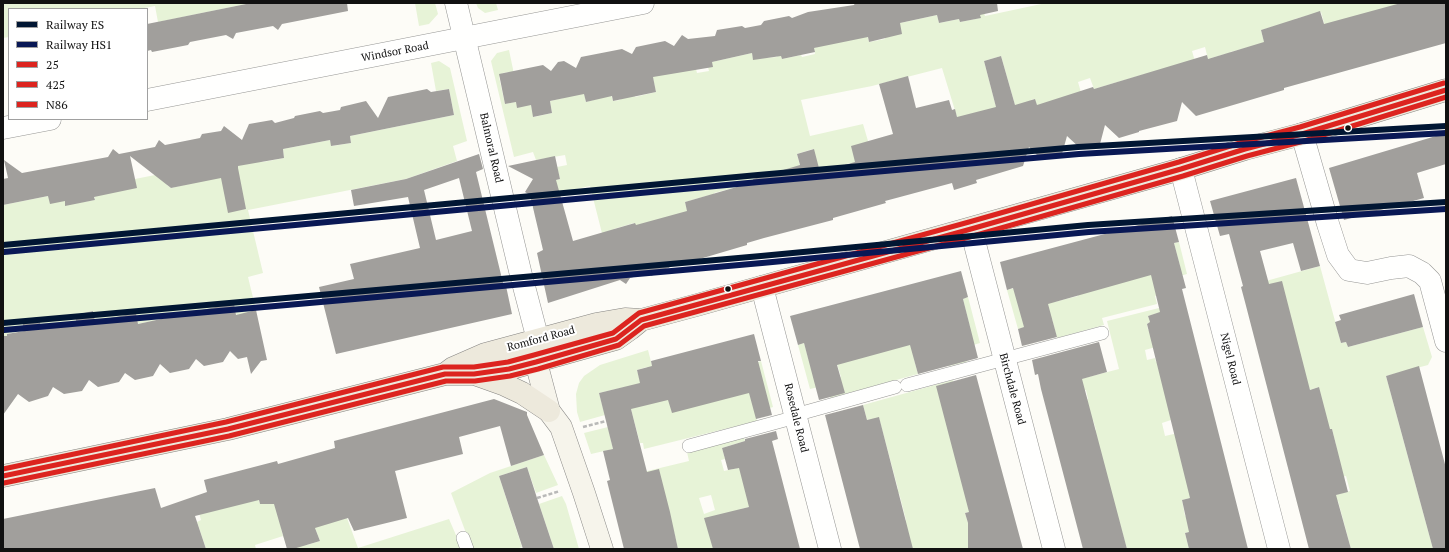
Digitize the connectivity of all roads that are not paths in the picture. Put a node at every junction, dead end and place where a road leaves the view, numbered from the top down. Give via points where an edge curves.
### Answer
1 (456, 3) edge
2 (643, 3) edge
3 (465, 38) junction
4 (1446, 90) edge
5 (148, 100) edge
6 (45, 120) edge
7 (3, 128) edge
8 (1302, 134) junction
9 (1181, 170) junction
10 (971, 229) junction
11 (762, 287) junction
12 (641, 320) junction
13 (1102, 333) dead end
14 (538, 340) junction
15 (1446, 341) edge
16 (1004, 359) junction
17 (543, 360) junction
18 (445, 374) junction
19 (474, 374) junction
20 (796, 416) junction
21 (555, 419) junction
22 (689, 446) dead end
23 (3, 476) edge
24 (602, 549) edge
25 (830, 549) edge
26 (1054, 549) edge
27 (1279, 549) edge

1 - 3 street, Balmoral Road
2 - 3 street, Windsor Road
3 - 5 street, Windsor Road
3 - 14 street, Balmoral Road
4 - 8 main road, Romford Road
6 - 7 street
8 - 9 main road, Romford Road
8 - 15 street via 1338,255 1349,270 1366,273 1409,266 1422,273 1430,281
9 - 10 main road, Romford Road
9 - 27 street, Nigel Road
10 - 11 main road, Romford Road
10 - 16 street, Birchdale Road
11 - 12 main road, Romford Road
11 - 20 street, Rosedale Road
12 - 14 main road, Romford Road via 625,319 596,324
12 - 17 main road, Romford Road via 616,339
13 - 16 lane
14 - 17 main road
14 - 18 main road, Romford Road via 485,354
16 - 20 lane
16 - 26 street, Birchdale Road
17 - 19 main road, Romford Road via 509,369
17 - 21 main road via 563,410
18 - 19 main road, Romford Road
18 - 23 main road, Romford Road via 228,429
19 - 21 main road via 516,390
20 - 22 lane
20 - 25 street, Rosedale Road
21 - 24 main road via 584,493

